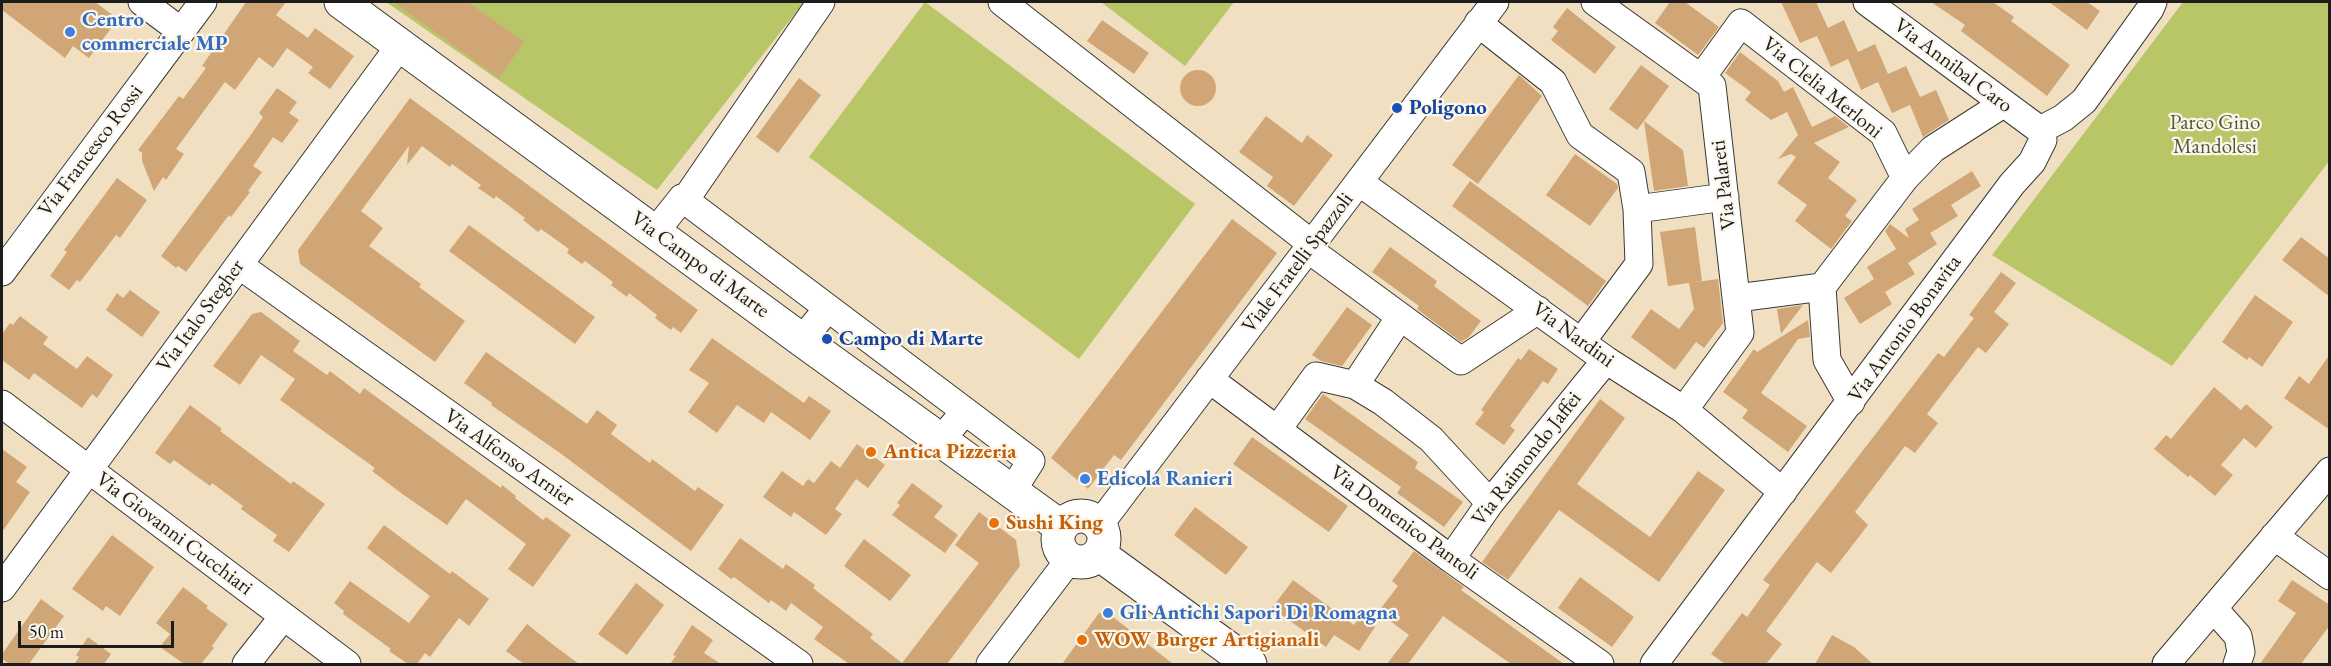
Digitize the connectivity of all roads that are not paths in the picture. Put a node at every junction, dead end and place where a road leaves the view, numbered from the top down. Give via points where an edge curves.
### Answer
1 (142, 2) edge
2 (202, 2) edge
3 (341, 2) edge
4 (821, 2) edge
5 (1002, 2) edge
6 (1495, 2) edge
7 (1595, 2) edge
8 (1867, 2) edge
9 (2153, 2) edge
10 (1741, 12) edge
11 (1478, 23) junction
12 (181, 31) junction
13 (401, 44) junction
14 (1702, 77) junction
15 (2003, 104) junction
16 (2040, 130) junction
17 (1905, 178) junction
18 (1359, 182) junction
19 (1725, 197) junction
20 (685, 200) junction
21 (1638, 209) junction
22 (655, 232) junction
23 (1310, 246) junction
24 (239, 265) junction
25 (2, 272) edge
26 (1822, 287) junction
27 (1737, 298) junction
28 (828, 308) junction
29 (1538, 310) junction
30 (1400, 317) junction
31 (802, 340) junction
32 (1582, 341) junction
33 (1606, 360) junction
34 (1209, 380) junction
35 (1355, 385) junction
36 (1851, 402) junction
37 (2, 404) edge
38 (1684, 410) junction
39 (965, 411) junction
40 (1277, 430) junction
41 (941, 440) junction
42 (88, 470) junction
43 (2330, 471) edge
44 (1012, 491) junction
45 (1783, 492) junction
46 (1490, 503) junction
47 (2274, 536) junction
48 (1089, 546) junction
49 (1451, 559) junction
50 (2330, 576) edge
51 (2, 588) edge
52 (2214, 609) junction
53 (283, 617) junction
54 (783, 660) edge
55 (246, 664) edge
56 (347, 664) edge
57 (990, 664) edge
58 (1250, 664) edge
59 (1600, 664) edge
60 (1654, 664) edge
61 (2166, 664) edge
62 (2236, 664) edge

1 - 12 street
2 - 12 street, Via Francesco Rossi
3 - 13 main road, Via Campo di Marte
4 - 20 street
5 - 23 street
6 - 11 street, Viale Fratelli Spazzoli
7 - 14 street, Via Palareti
8 - 15 street, Via Annibal Caro
9 - 16 street via 2084,101
10 - 14 street
10 - 17 street, Via Clelia Merloni via 1883,133
11 - 18 street, Viale Fratelli Spazzoli
11 - 21 street via 1553,82 1580,135 1631,172
12 - 25 street, Via Francesco Rossi
13 - 22 main road, Via Campo di Marte
13 - 24 street, Via Italo Stegher
14 - 19 street, Via Palareti via 1712,86
15 - 16 street, Via Annibal Caro
15 - 17 street via 1932,149
16 - 36 street, Via Antonio Bonavita via 2043,140 2032,162
17 - 26 street
18 - 23 street, Viale Fratelli Spazzoli
18 - 29 street, Via Nardini
19 - 21 street
19 - 27 street, Via Palareti
20 - 22 street via 682,198
20 - 28 street
21 - 32 street via 1640,264
22 - 31 main road, Via Campo di Marte
23 - 30 street
23 - 34 street, Viale Fratelli Spazzoli
24 - 42 street, Via Italo Stegher
24 - 54 street, Via Alfonso Arnier
26 - 27 street
26 - 36 street via 1827,360
27 - 38 street, Via Palareti via 1740,333
28 - 31 street
28 - 39 street
29 - 30 street via 1461,361
29 - 32 street, Via Nardini
30 - 35 street
31 - 41 main road, Via Campo di Marte
32 - 33 street, Via Nardini
33 - 38 street, Via Nardini
33 - 46 street, Via Raimondo Jaffei
34 - 40 street, Via Domenico Pantoli
34 - 48 street, Viale Fratelli Spazzoli
35 - 40 street via 1316,376
35 - 46 street via 1431,439
36 - 45 street, Via Antonio Bonavita
37 - 42 street, Via Giovanni Cucchiari
38 - 45 street, Via Nardini
39 - 41 street
39 - 44 street via 1031,461
40 - 49 street, Via Domenico Pantoli
41 - 44 main road, Via Campo di Marte
42 - 51 street, Via Italo Stegher
42 - 53 street, Via Giovanni Cucchiari
43 - 47 street
44 - 48 main road, Via Campo di Marte via 1061,527 1066,521 1087,517
45 - 60 street, Via Antonio Bonavita
46 - 49 street, Via Raimondo Jaffei
47 - 50 street
47 - 52 street
48 - 57 street, Viale Fratelli Spazzoli
48 - 58 main road
49 - 59 street, Via Domenico Pantoli
52 - 61 street
52 - 62 street via 2238,636 2241,652
53 - 55 street
53 - 56 street, Via Giovanni Cucchiari

